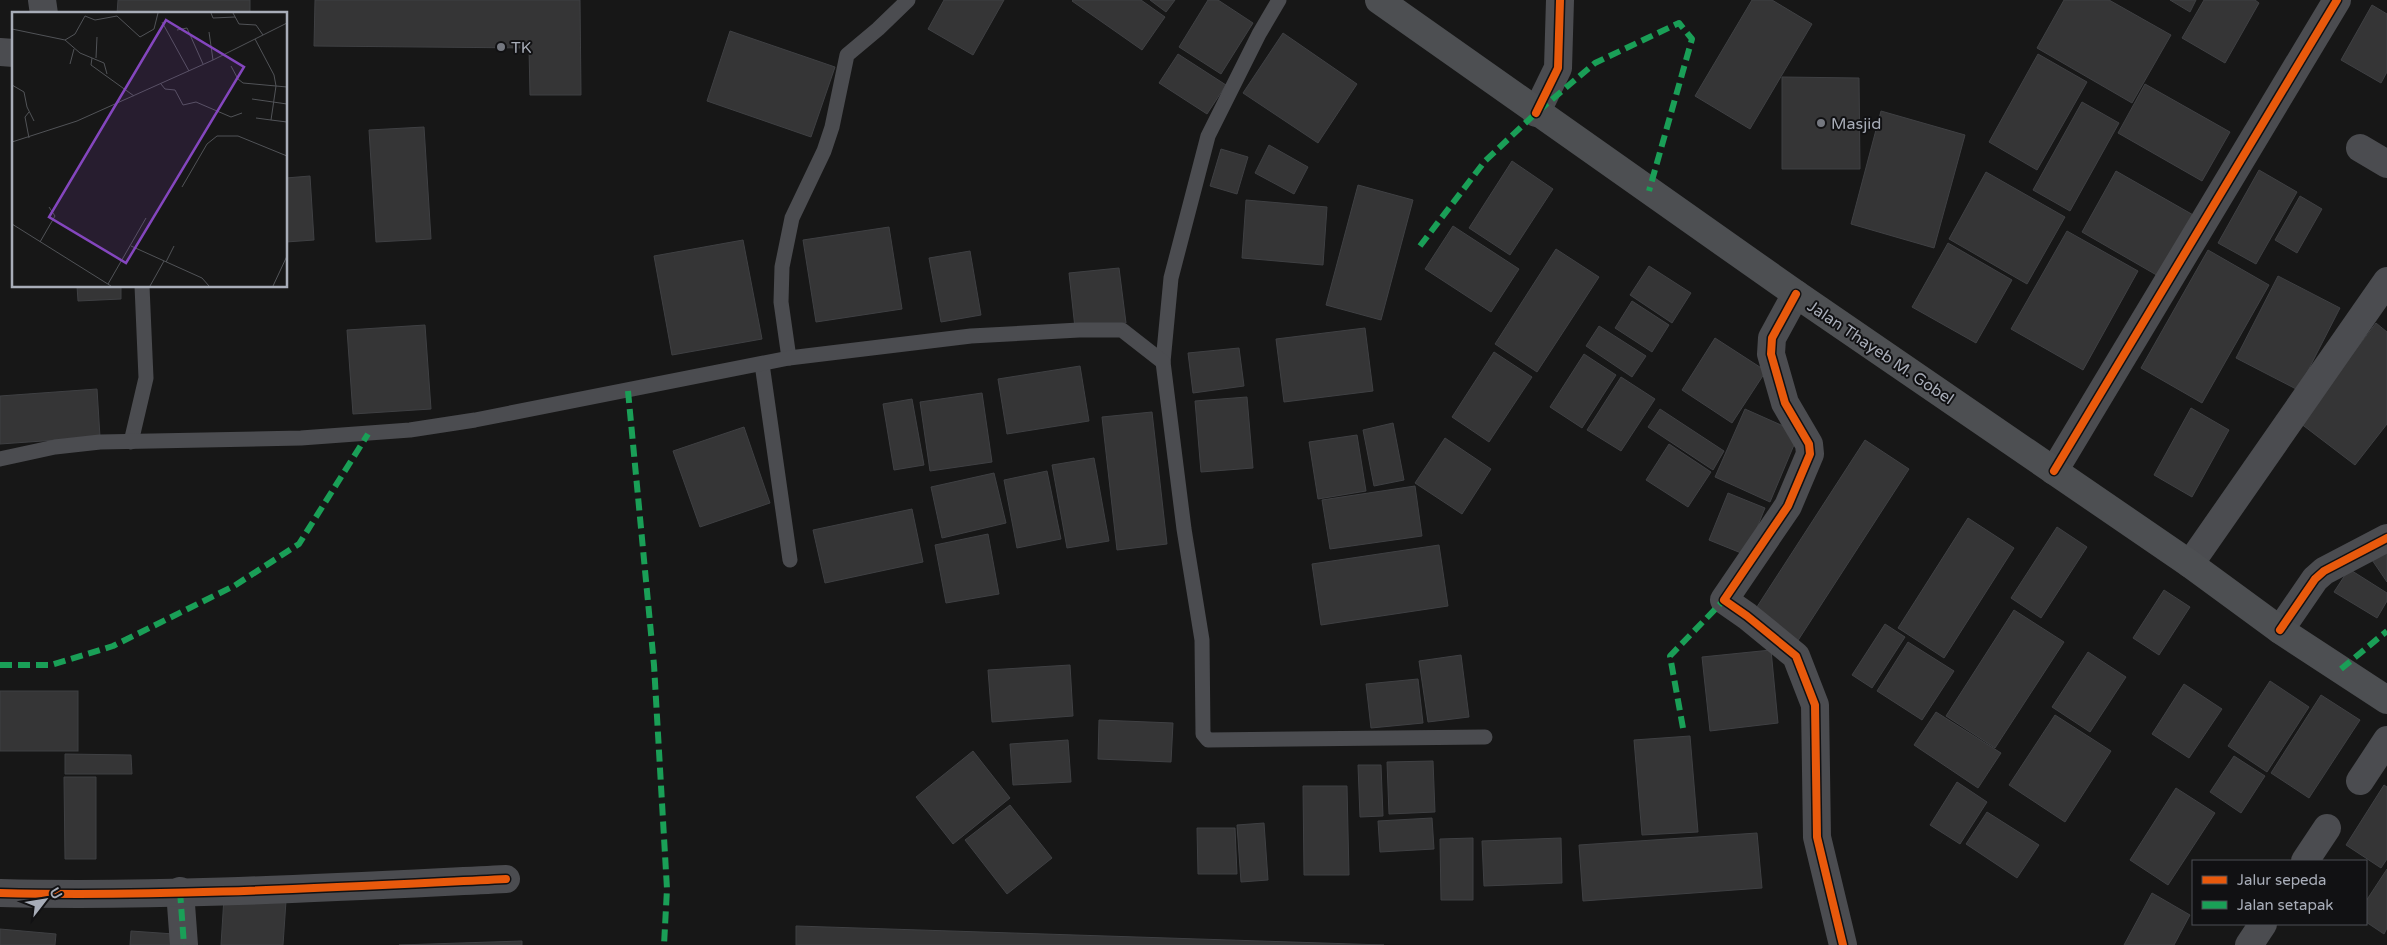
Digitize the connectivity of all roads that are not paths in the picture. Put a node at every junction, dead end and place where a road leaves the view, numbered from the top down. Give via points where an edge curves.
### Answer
1 (908, 0) edge
2 (1279, 0) edge
3 (1379, 0) edge
4 (1560, 0) edge
5 (2337, 0) edge
6 (1536, 113) junction
7 (2360, 148) dead end
8 (2387, 164) edge
9 (2387, 281) edge
10 (142, 288) edge
11 (1796, 294) junction
12 (789, 358) junction
13 (1163, 362) junction
14 (762, 364) junction
15 (131, 442) junction
16 (0, 459) edge
17 (2054, 471) junction
18 (2387, 538) edge
19 (790, 560) dead end
20 (2190, 564) junction
21 (2280, 630) junction
22 (2387, 700) edge
23 (1485, 737) dead end
24 (2387, 740) edge
25 (2360, 781) dead end
26 (2327, 828) dead end
27 (2306, 860) edge
28 (506, 879) dead end
29 (180, 891) junction
30 (0, 893) edge
31 (2263, 925) edge
32 (184, 945) edge
33 (1843, 945) edge
34 (2250, 945) edge

1 - 12 lane via 847,55 840,96 824,151 792,218 782,267 780,302
2 - 13 lane via 1208,136 1171,278
3 - 6 main road, Jalan Thayeb M. Gobel
4 - 6 street via 1558,68
5 - 17 street
6 - 11 main road, Jalan Thayeb M. Gobel
7 - 8 street
9 - 20 street
10 - 15 lane via 146,378
11 - 17 main road, Jalan Thayeb M. Gobel
11 - 33 street via 1772,338 1771,354 1785,403 1809,444 1810,454 1788,506 1724,600 1796,656 1816,705 1817,837
12 - 13 lane via 971,336 1122,330
12 - 14 lane
13 - 23 lane via 1202,640 1203,734 1208,740
14 - 15 lane via 410,430 301,438
14 - 19 lane
15 - 16 lane via 55,447
17 - 20 main road, Jalan Thayeb M. Gobel
18 - 21 street via 2319,575
20 - 21 main road, Jalan Thayeb M. Gobel
21 - 22 main road, Jalan Thayeb M. Gobel
24 - 25 street
26 - 27 street
28 - 29 street via 272,891
29 - 30 street via 79,895
29 - 32 street
31 - 34 street

